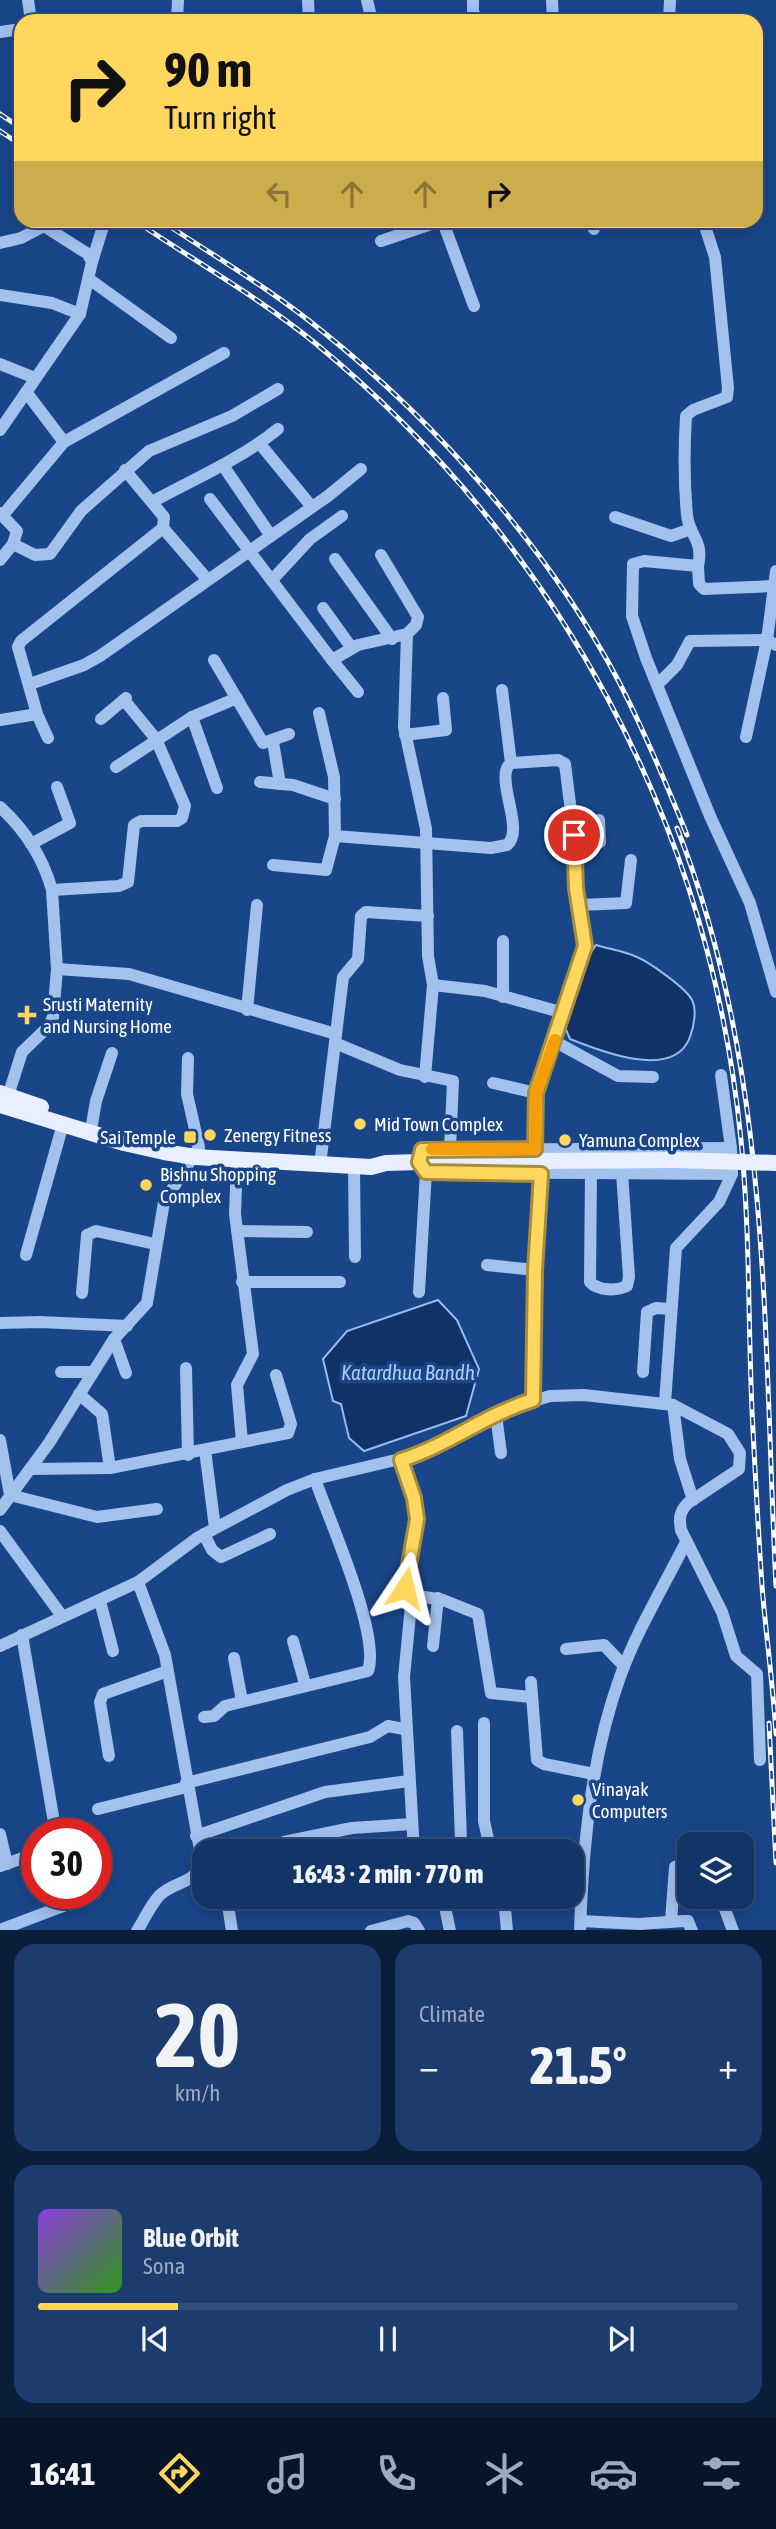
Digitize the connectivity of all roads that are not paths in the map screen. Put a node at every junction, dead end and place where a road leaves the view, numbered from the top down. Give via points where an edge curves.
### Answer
1 (40, 228) edge
2 (47, 228) edge
3 (103, 228) edge
4 (422, 228) edge
5 (446, 228) edge
6 (706, 228) edge
7 (382, 241) dead end
8 (0, 243) edge
9 (92, 261) junction
10 (89, 279) junction
11 (0, 295) edge
12 (474, 306) dead end
13 (80, 313) junction
14 (172, 338) dead end
15 (224, 353) dead end
16 (0, 364) edge
17 (35, 378) junction
18 (278, 390) dead end
19 (26, 392) junction
20 (278, 429) dead end
21 (0, 430) edge
22 (64, 442) junction
23 (260, 444) junction
24 (224, 467) junction
25 (361, 468) dead end
26 (125, 470) junction
27 (210, 499) dead end
28 (152, 502) junction
29 (312, 507) junction
30 (1, 514) edge
31 (342, 516) dead end
32 (615, 517) dead end
33 (163, 528) junction
34 (691, 529) junction
35 (271, 536) junction
36 (13, 544) junction
37 (250, 551) junction
38 (381, 555) dead end
39 (335, 559) dead end
40 (0, 560) edge
41 (698, 566) junction
42 (776, 571) edge
43 (207, 579) junction
44 (273, 579) junction
45 (774, 586) junction
46 (323, 608) dead end
47 (407, 634) junction
48 (392, 639) junction
49 (771, 643) edge
50 (351, 647) junction
51 (214, 660) dead end
52 (332, 660) junction
53 (30, 684) junction
54 (658, 684) junction
55 (502, 690) dead end
56 (358, 692) dead end
57 (237, 698) junction
58 (443, 698) dead end
59 (319, 713) dead end
60 (37, 714) junction
61 (192, 717) junction
62 (101, 719) dead end
63 (0, 720) edge
64 (289, 734) dead end
65 (405, 735) junction
66 (746, 737) dead end
67 (48, 738) dead end
68 (156, 739) junction
69 (273, 742) junction
70 (511, 763) junction
71 (116, 767) dead end
72 (260, 782) dead end
73 (280, 784) junction
74 (57, 787) dead end
75 (217, 788) dead end
76 (335, 799) junction
77 (0, 807) edge
78 (599, 820) dead end
79 (335, 836) junction
80 (427, 842) junction
81 (31, 844) junction
82 (575, 847) junction
83 (631, 860) dead end
84 (273, 864) dead end
85 (52, 890) junction
86 (257, 905) dead end
87 (580, 905) junction
88 (428, 916) junction
89 (503, 940) dead end
90 (57, 970) junction
91 (433, 985) junction
92 (776, 992) edge
93 (503, 996) junction
94 (247, 1010) junction
95 (564, 1013) junction
96 (336, 1039) junction
97 (554, 1041) junction
98 (112, 1053) dead end
99 (188, 1058) dead end
100 (721, 1075) dead end
101 (425, 1077) junction
102 (653, 1077) dead end
103 (494, 1083) dead end
104 (536, 1093) junction
105 (3, 1098) edge
106 (92, 1124) junction
107 (63, 1125) junction
108 (732, 1148) junction
109 (450, 1149) junction
110 (535, 1149) junction
111 (197, 1152) junction
112 (321, 1157) junction
113 (237, 1159) junction
114 (386, 1163) junction
115 (776, 1163) edge
116 (427, 1165) junction
117 (354, 1166) junction
118 (622, 1172) junction
119 (591, 1173) junction
120 (541, 1174) junction
121 (732, 1174) junction
122 (237, 1231) junction
123 (307, 1232) dead end
124 (155, 1244) junction
125 (26, 1255) dead end
126 (355, 1257) dead end
127 (487, 1265) dead end
128 (535, 1270) junction
129 (340, 1282) dead end
130 (242, 1283) junction
131 (419, 1292) dead end
132 (82, 1293) dead end
133 (671, 1310) junction
134 (0, 1323) edge
135 (127, 1326) junction
136 (114, 1339) junction
137 (186, 1367) dead end
138 (93, 1372) junction
139 (643, 1372) dead end
140 (61, 1373) dead end
141 (126, 1373) dead end
142 (276, 1375) dead end
143 (79, 1394) junction
144 (533, 1400) junction
145 (669, 1404) junction
146 (496, 1415) junction
147 (0, 1440) edge
148 (242, 1442) junction
149 (205, 1450) junction
150 (501, 1453) dead end
151 (188, 1455) junction
152 (401, 1460) junction
153 (110, 1468) junction
154 (30, 1469) junction
155 (316, 1479) junction
156 (10, 1495) junction
157 (693, 1500) junction
158 (158, 1509) dead end
159 (0, 1510) edge
160 (0, 1531) edge
161 (209, 1531) junction
162 (270, 1534) dead end
163 (686, 1542) junction
164 (138, 1582) junction
165 (412, 1595) junction
166 (438, 1598) junction
167 (100, 1601) junction
168 (62, 1616) junction
169 (22, 1635) junction
170 (293, 1641) dead end
171 (0, 1646) edge
172 (433, 1646) dead end
173 (566, 1649) dead end
174 (113, 1651) dead end
175 (234, 1658) dead end
176 (624, 1666) junction
177 (165, 1672) junction
178 (531, 1682) dead end
179 (305, 1684) junction
180 (531, 1697) junction
181 (242, 1701) junction
182 (204, 1717) dead end
183 (484, 1723) dead end
184 (404, 1729) junction
185 (457, 1731) dead end
186 (109, 1756) dead end
187 (760, 1760) dead end
188 (594, 1773) junction
189 (409, 1781) junction
190 (186, 1785) junction
191 (98, 1809) dead end
192 (53, 1818) edge
193 (412, 1824) junction
194 (0, 1834) edge
195 (196, 1836) junction
196 (299, 1839) edge
197 (413, 1839) edge
198 (461, 1839) edge
199 (489, 1839) edge
200 (584, 1845) edge
201 (21, 1859) edge
202 (3, 1865) edge
203 (677, 1866) edge
204 (54, 1909) edge
205 (229, 1909) edge
206 (446, 1909) edge
207 (505, 1909) edge
208 (725, 1909) edge
209 (671, 1921) junction
210 (580, 1926) edge
211 (0, 1930) edge
212 (136, 1930) edge
213 (232, 1930) edge
214 (371, 1930) edge
215 (419, 1930) edge
216 (450, 1930) edge
217 (508, 1930) edge
218 (692, 1930) edge
219 (733, 1930) edge

1 - 8 street
2 - 9 street
3 - 9 street
4 - 7 street
5 - 12 street
6 - 34 street via 715,257 728,388 722,400 686,416
9 - 10 street
10 - 13 street
10 - 14 street
11 - 13 street via 52,303
13 - 17 street
15 - 22 street
16 - 17 street
17 - 19 street
18 - 26 street via 232,416 161,443
19 - 21 street
19 - 22 street
20 - 23 street
22 - 30 street
23 - 24 street
23 - 29 street
24 - 28 street via 211,469
24 - 35 street
25 - 29 street
26 - 28 street
26 - 36 street via 81,511 50,554 35,555
27 - 37 street
28 - 33 street via 164,517
29 - 35 street
30 - 36 street via 16,530
31 - 44 street via 310,539
32 - 34 street via 671,536
33 - 43 street
33 - 53 street via 21,641 19,657
34 - 41 street via 698,540
35 - 37 street
36 - 40 street
37 - 43 street
37 - 44 street
38 - 47 street via 418,617
39 - 48 street
41 - 45 street via 699,584 704,589
41 - 54 street via 633,564 632,616
42 - 45 street
43 - 53 street via 84,666
44 - 52 street
45 - 49 street
46 - 50 street
47 - 48 street
47 - 65 street
48 - 50 street
49 - 54 street via 690,641 677,665
49 - 66 street
50 - 52 street
51 - 57 street
52 - 56 street
53 - 60 street
54 - 92 street via 750,903
55 - 70 street
57 - 61 street
57 - 69 street via 259,739
58 - 65 street via 446,730
59 - 76 street
60 - 63 street
60 - 67 street
61 - 68 street
61 - 75 street
62 - 68 street via 125,699
64 - 69 street
65 - 80 street
68 - 71 street
68 - 85 street via 185,806 181,818 134,825 129,878 124,884
69 - 73 street
70 - 80 street via 506,772 512,841 491,848
70 - 82 street via 558,760 565,764
72 - 73 street
73 - 76 street
74 - 81 street via 70,823
76 - 79 street
77 - 81 street
78 - 82 street via 600,842
79 - 80 street
79 - 84 street via 326,870
80 - 88 street
81 - 85 street
82 - 87 street
83 - 87 street via 626,903
85 - 90 street
86 - 94 street
87 - 95 street via 585,946
88 - 91 street
88 - 96 street via 363,913 358,959 343,976
89 - 93 street
90 - 94 street via 129,974
90 - 105 street via 53,1017 22,1052
91 - 93 street
91 - 101 street
93 - 95 street
94 - 96 street via 301,1022
95 - 97 street
96 - 101 street
96 - 112 street
97 - 102 street via 618,1076
97 - 104 street
98 - 106 street
99 - 111 street via 187,1094
100 - 108 street
101 - 109 street via 448,1079 455,1086
103 - 104 street
104 - 110 street
105 - 106 main road
105 - 107 main road
106 - 111 main road
107 - 111 main road via 124,1143
107 - 125 street
108 - 110 street
108 - 121 street
109 - 110 street
109 - 116 street via 422,1150
111 - 112 main road
111 - 113 main road
111 - 124 street via 164,1202
112 - 114 main road
113 - 117 main road
113 - 122 street
114 - 116 main road
114 - 117 main road
115 - 116 main road, bridge via 676,1160
116 - 120 street
116 - 131 street
117 - 126 street
118 - 119 street
118 - 119 street via 629,1277 623,1288 599,1288 590,1282
118 - 121 street
119 - 120 street
120 - 128 street
121 - 133 street via 719,1202 676,1248
122 - 123 street
122 - 130 street
124 - 132 street via 96,1231 87,1235
124 - 135 street via 147,1303
127 - 128 street
128 - 144 street
129 - 130 street
130 - 148 street via 253,1354 237,1385
133 - 139 street via 647,1312
133 - 145 street
134 - 135 street
135 - 136 street
136 - 138 street
136 - 141 street
137 - 151 street
138 - 140 street
138 - 143 street
142 - 148 street via 291,1430
143 - 153 street via 102,1414
143 - 154 street
144 - 145 street via 573,1394
144 - 146 street
145 - 157 street
145 - 157 street via 728,1434 740,1453 739,1469
146 - 150 street
146 - 152 street via 434,1449
147 - 156 street
148 - 149 street
149 - 151 street
149 - 161 street
151 - 153 street
152 - 155 street
152 - 165 street via 416,1507 405,1588
153 - 154 street
154 - 156 street
155 - 161 street
155 - 179 street via 362,1611 370,1664 368,1671 360,1674
156 - 158 street via 97,1517
156 - 159 street
157 - 163 street via 681,1510 679,1520
160 - 168 street
161 - 162 street via 212,1550 221,1557
161 - 164 street
163 - 176 street
163 - 187 street via 722,1612 736,1656 757,1674
164 - 167 street
164 - 177 street via 165,1655
165 - 166 street
165 - 184 street
166 - 172 street
166 - 180 street via 478,1614 491,1693
167 - 168 street
167 - 174 street
168 - 169 street
169 - 171 street
169 - 192 street
170 - 179 street
173 - 176 street via 604,1645
175 - 181 street
176 - 188 street
177 - 186 street via 103,1694 100,1702
177 - 190 street
178 - 180 street
179 - 181 street
180 - 188 street via 537,1760
181 - 182 street
183 - 199 street via 483,1800
184 - 189 street
184 - 190 street via 388,1726 370,1737
185 - 198 street
188 - 200 street
189 - 193 street
189 - 195 street via 325,1792
190 - 191 street
190 - 195 street
193 - 196 street via 352,1828
193 - 197 street
194 - 202 street
195 - 212 street via 202,1861 198,1873 159,1896
201 - 202 street
203 - 209 street
204 - 211 street
205 - 213 street
206 - 216 street
207 - 217 street
208 - 219 street
209 - 210 street
209 - 218 street via 688,1922
214 - 215 street via 408,1921

